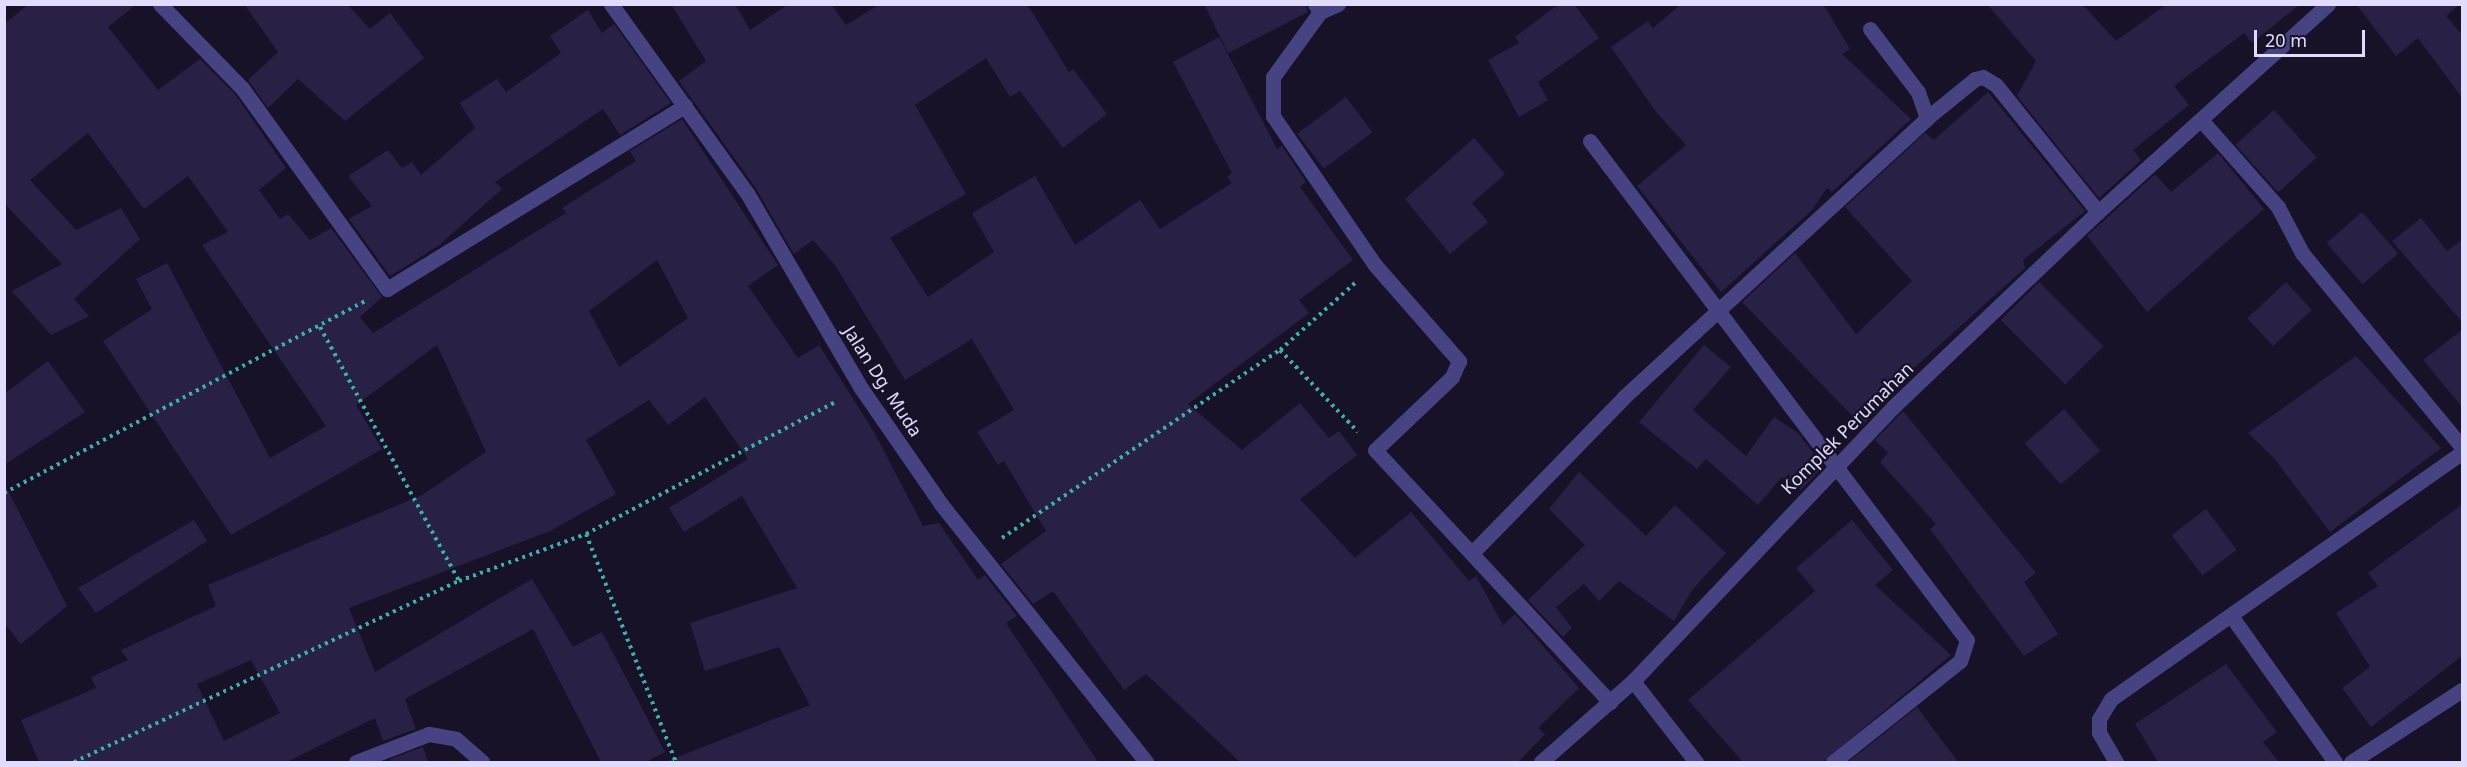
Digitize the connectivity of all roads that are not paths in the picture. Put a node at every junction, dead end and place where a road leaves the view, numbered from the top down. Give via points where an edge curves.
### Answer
1 (160, 4) edge
2 (610, 4) edge
3 (1338, 4) edge
4 (2328, 4) edge
5 (1318, 8) edge
6 (1870, 29) dead end
7 (685, 106) junction
8 (1927, 118) junction
9 (2202, 121) junction
10 (1590, 141) dead end
11 (2098, 212) junction
12 (1719, 308) junction
13 (2463, 447) edge
14 (2463, 452) edge
15 (1838, 463) junction
16 (1472, 552) junction
17 (2232, 617) junction
18 (1633, 681) junction
19 (2463, 690) edge
20 (1610, 702) junction
21 (2111, 761) edge
22 (356, 762) edge
23 (482, 762) edge
24 (1146, 762) edge
25 (1541, 762) edge
26 (1696, 762) edge
27 (1833, 762) edge
28 (2335, 762) edge
29 (2351, 762) edge

1 - 7 street via 242,88 387,288
2 - 7 street, Jalan Dg. Muda
3 - 5 street
4 - 9 street, Komplek Perumahan
5 - 16 street via 1273,77 1269,97 1273,116 1375,265 1459,361 1452,377 1375,450
6 - 8 street via 1918,92
7 - 24 street, Jalan Dg. Muda via 747,193 861,387 979,554
8 - 11 street via 1964,85 1983,77 1990,80
8 - 12 street
9 - 11 street, Komplek Perumahan
9 - 13 street via 2278,207 2302,253
10 - 12 street
11 - 15 street, Komplek Perumahan
12 - 15 street
12 - 16 street
14 - 17 street
15 - 18 street, Komplek Perumahan
15 - 27 street via 1968,646 1960,661
16 - 20 street
17 - 21 street via 2111,699 2099,718 2099,732
17 - 28 street
18 - 20 street, Komplek Perumahan
18 - 26 street
19 - 29 street
20 - 25 street, Komplek Perumahan
22 - 23 street via 429,734 456,739

